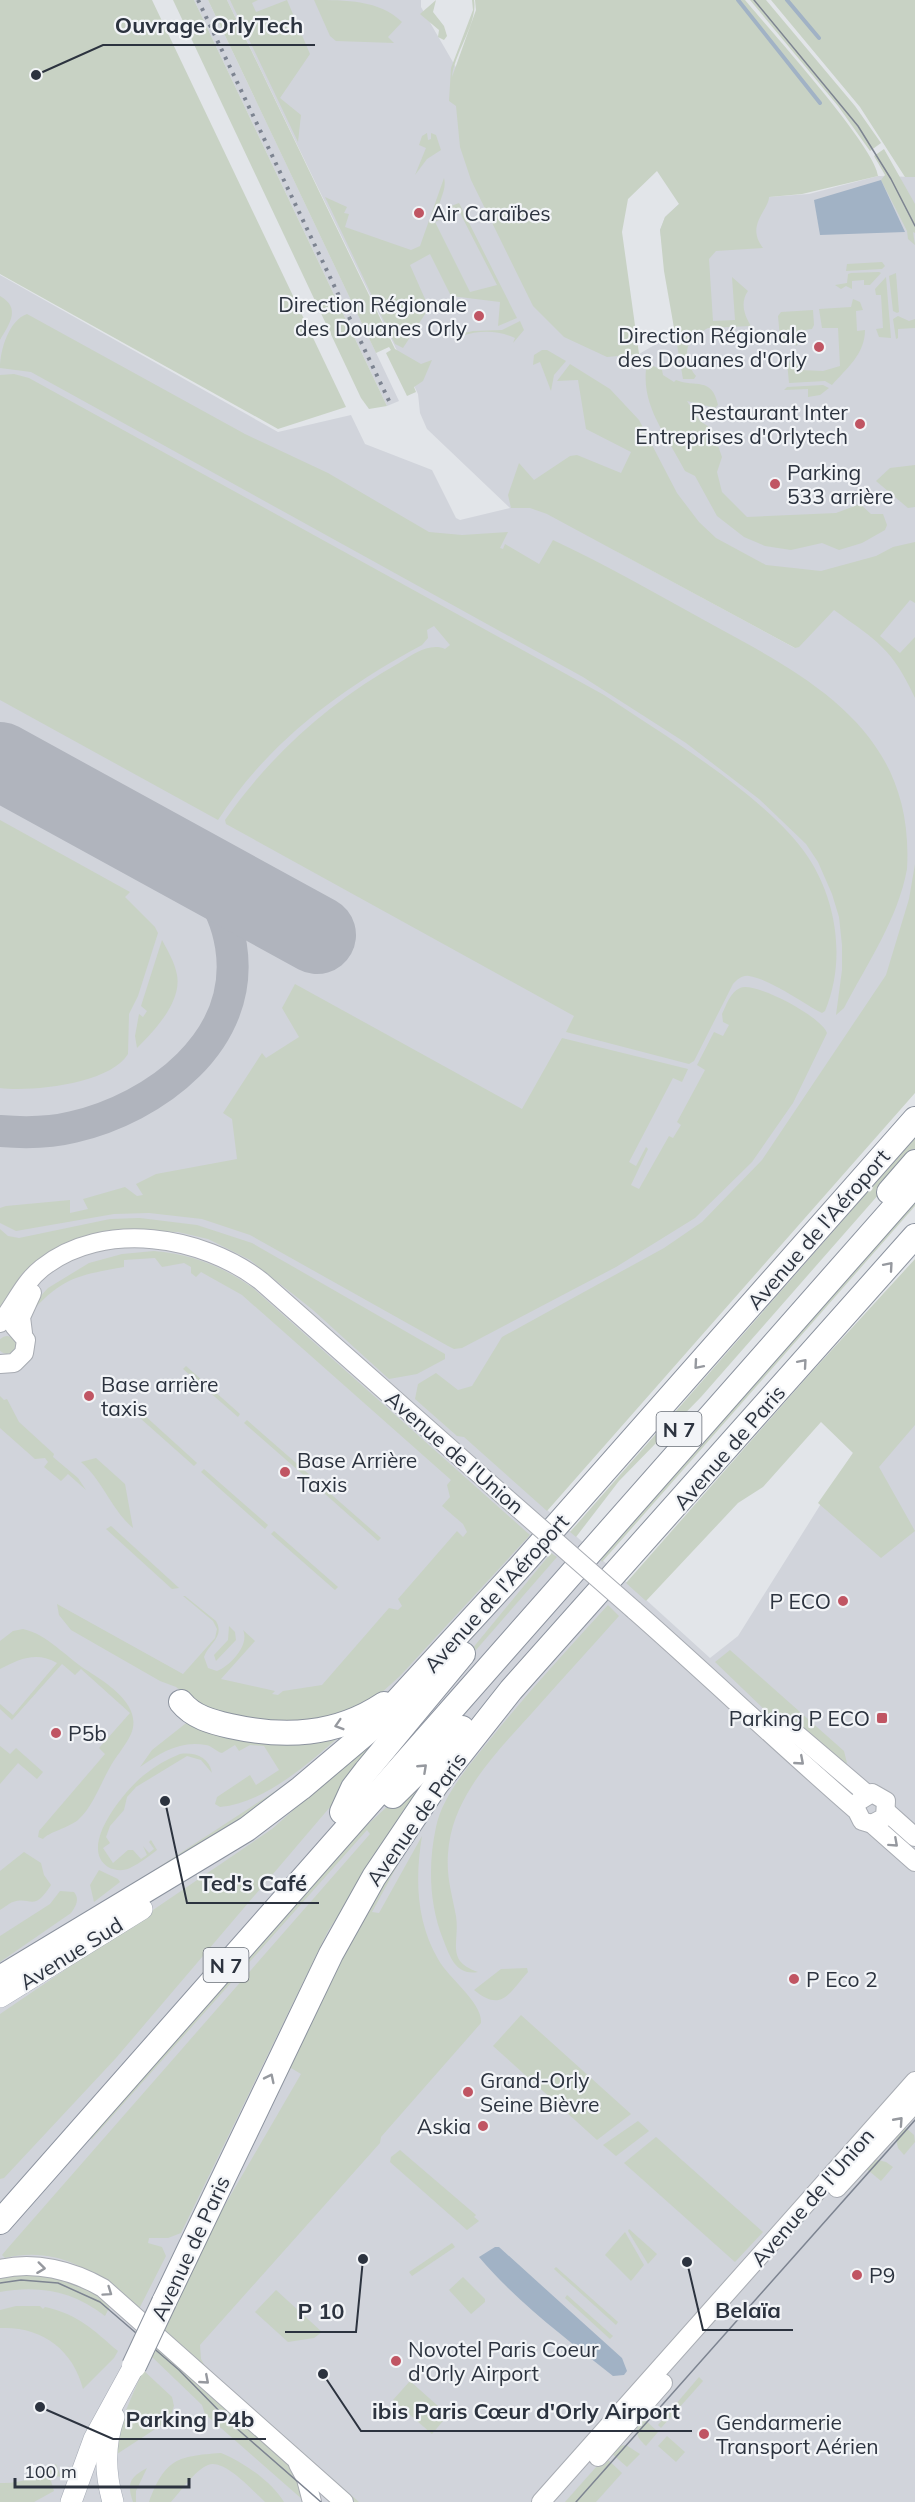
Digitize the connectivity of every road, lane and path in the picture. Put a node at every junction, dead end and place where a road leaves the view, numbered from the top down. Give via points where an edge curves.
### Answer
1 (913, 1124) edge
2 (915, 1162) edge
3 (915, 1184) edge
4 (915, 1236) edge
5 (161, 1241) junction
6 (0, 1324) edge
7 (23, 1333) junction
8 (2, 1366) edge
9 (615, 1460) junction
10 (653, 1533) junction
11 (410, 1690) junction
12 (181, 1702) dead end
13 (758, 1720) junction
14 (301, 1788) junction
15 (867, 1794) junction
16 (857, 1811) junction
17 (342, 1812) junction
18 (887, 1812) junction
19 (872, 1824) junction
20 (915, 1837) edge
21 (331, 1847) junction
22 (915, 1862) edge
23 (142, 1909) joint
24 (0, 1978) edge
25 (0, 1997) edge
26 (915, 2081) edge
27 (915, 2103) edge
28 (0, 2199) edge
29 (0, 2222) edge
30 (0, 2270) edge
31 (127, 2362) junction
32 (291, 2456) junction
33 (70, 2502) edge
34 (113, 2502) edge
35 (312, 2502) edge
36 (344, 2502) edge
37 (541, 2502) edge
38 (558, 2502) edge

1 -> 9 highway, Avenue de l'Aéroport
2 - 17 highway, N 7
3 - 21 highway, N 7
10 -> 4 highway, Avenue de Paris
5 - 6 street, Avenue de l'Union via 102,1242 60,1256 32,1277
5 - 7 street, Avenue de l'Union via 106,1249 54,1271 26,1300 21,1317
5 - 13 street, Avenue de l'Union, bridge via 202,1249 249,1271
6 - 7 street, Avenue de l'Union via 12,1325
7 - 8 street, Avenue de l'Union via 24,1353 14,1363
9 - 11 highway, Avenue de l'Aéroport
9 - 17 highway via 610,1478 366,1771
21 -> 10 highway via 423,1769 629,1546
31 -> 10 highway, Avenue de Paris, bridge via 331,1954 374,1877 413,1817 511,1690
11 -> 12 highway via 353,1721 302,1734 260,1732 222,1724 191,1712
11 - 14 highway, Avenue de l'Aéroport
13 - 15 street, Avenue de l'Union via 799,1736
13 -> 16 street, Avenue de l'Union
14 - 23 highway via 294,1806 253,1838
14 - 24 highway, Avenue de l'Aéroport via 223,1845
15 - 16 street via 859,1801
15 - 18 street, Avenue de l'Union via 882,1797
16 - 19 street, Avenue de l'Union via 862,1821
17 - 28 highway, N 7
18 - 19 street via 882,1821
18 - 20 street, Avenue de l'Union
19 -> 22 street, Avenue de l'Union
21 - 29 highway, N 7
23 - 25 main road, Avenue Sud
26 - 37 street, Avenue de l'Union
38 -> 27 street, Avenue de l'Union
30 -> 32 street via 28,2266 51,2269 103,2288
31 - 33 main road, Avenue de Paris
31 - 34 main road via 108,2438 107,2471
32 - 35 street via 306,2479
32 - 36 street

